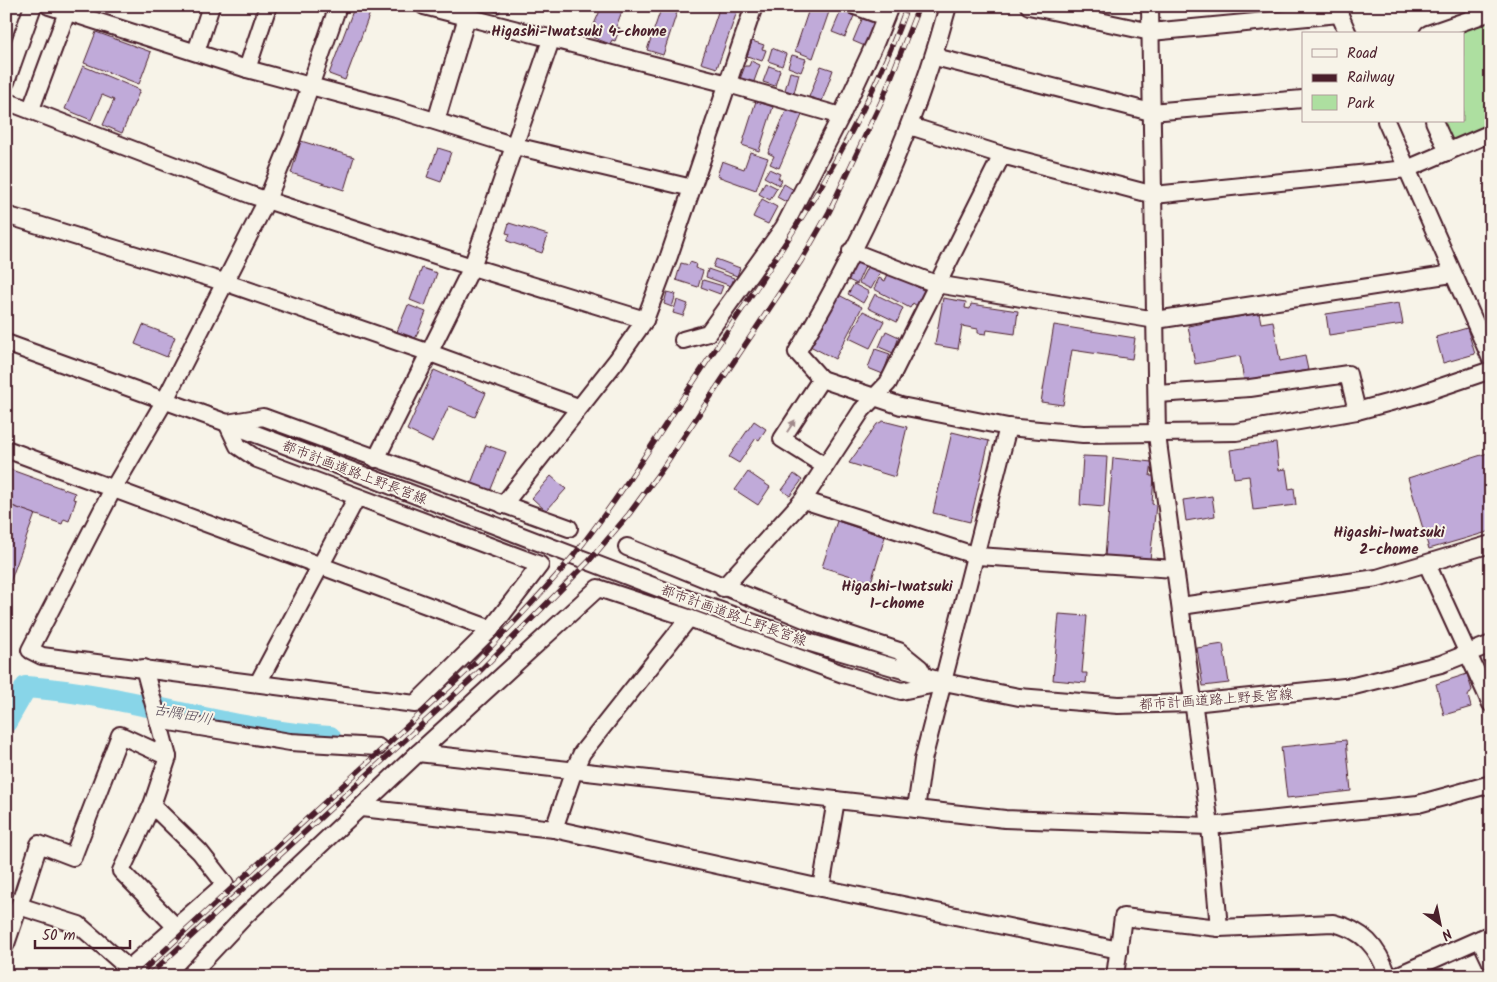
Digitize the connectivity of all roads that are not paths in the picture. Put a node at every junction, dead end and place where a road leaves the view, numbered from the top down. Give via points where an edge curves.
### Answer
1 (33, 6) edge
2 (49, 6) edge
3 (211, 6) edge
4 (268, 6) edge
5 (338, 6) edge
6 (424, 6) edge
7 (754, 6) edge
8 (855, 6) edge
9 (948, 6) edge
10 (1029, 6) edge
11 (1150, 6) edge
12 (1337, 10) edge
13 (67, 12) junction
14 (888, 12) edge
15 (1491, 12) edge
16 (466, 17) junction
17 (1151, 32) junction
18 (1347, 32) edge
19 (1434, 32) edge
20 (551, 40) junction
21 (196, 52) junction
22 (935, 57) junction
23 (246, 69) junction
24 (6, 82) edge
25 (728, 84) junction
26 (310, 86) junction
27 (1302, 100) edge
28 (6, 102) edge
29 (31, 109) junction
30 (1151, 112) junction
31 (841, 116) junction
32 (436, 121) junction
33 (1386, 122) edge
34 (1434, 122) edge
35 (910, 126) junction
36 (1491, 133) edge
37 (515, 146) junction
38 (1448, 152) junction
39 (1002, 155) junction
40 (1407, 169) junction
41 (692, 188) junction
42 (1154, 195) junction
43 (267, 200) junction
44 (6, 215) edge
45 (851, 251) junction
46 (472, 267) junction
47 (1452, 274) junction
48 (226, 283) junction
49 (936, 284) junction
50 (645, 320) junction
51 (1156, 320) junction
52 (1484, 323) edge
53 (683, 340) dead end
54 (6, 343) edge
55 (430, 353) junction
56 (1491, 359) edge
57 (1491, 370) edge
58 (821, 379) junction
59 (1157, 394) junction
60 (875, 397) junction
61 (164, 402) junction
62 (578, 407) junction
63 (1357, 411) junction
64 (227, 423) junction
65 (1008, 427) junction
66 (1157, 435) junction
67 (6, 449) edge
68 (376, 458) junction
69 (826, 466) junction
70 (113, 489) junction
71 (357, 497) junction
72 (803, 500) junction
73 (503, 505) junction
74 (570, 528) dead end
75 (1491, 544) edge
76 (627, 547) dead end
77 (977, 556) junction
78 (1427, 564) junction
79 (323, 565) junction
80 (1175, 569) junction
81 (723, 588) junction
82 (1181, 606) junction
83 (689, 618) junction
84 (491, 629) junction
85 (1491, 644) edge
86 (1466, 654) junction
87 (144, 668) junction
88 (924, 677) junction
89 (944, 682) junction
90 (258, 683) junction
91 (1193, 703) junction
92 (1491, 704) edge
93 (156, 712) junction
94 (378, 746) dead end
95 (418, 753) junction
96 (168, 757) junction
97 (574, 770) junction
98 (1491, 784) edge
99 (836, 800) junction
100 (152, 805) junction
101 (361, 808) junction
102 (916, 809) junction
103 (1210, 826) junction
104 (554, 829) junction
105 (821, 888) junction
106 (19, 906) junction
107 (177, 928) junction
108 (1220, 928) junction
109 (1485, 937) edge
110 (6, 944) edge
111 (1120, 950) junction
112 (1491, 962) edge
113 (124, 972) edge
114 (193, 974) edge
115 (1115, 976) edge
116 (1388, 976) edge
117 (1396, 976) edge

1 - 24 street
2 - 13 street
3 - 21 street
4 - 23 street
5 - 26 street
6 - 16 street
7 - 25 street
8 - 14 street
9 - 22 street
10 - 17 street
11 - 17 street
12 - 17 street
12 - 18 street
13 - 21 street
13 - 29 street
14 - 31 street
15 - 19 street
16 - 20 street
16 - 32 street
17 - 30 street
20 - 25 street
20 - 37 street
21 - 23 street
22 - 30 street
22 - 35 street
23 - 26 street
25 - 31 street
25 - 41 street
26 - 32 street
26 - 43 street
27 - 30 street
28 - 29 street
29 - 43 street
30 - 42 street
31 - 53 street via 784,227 708,333
32 - 37 street
33 - 40 street
34 - 38 street
35 - 39 street
35 - 45 street
36 - 38 street
37 - 41 street
37 - 46 street
38 - 40 street
39 - 42 street
39 - 49 street
40 - 42 street
40 - 47 street
41 - 50 street
42 - 51 street
43 - 46 street
43 - 48 street
44 - 48 street
45 - 49 street
45 - 58 street via 834,289 797,352
46 - 50 street
46 - 55 street
47 - 51 street
47 - 52 street
48 - 55 street
48 - 61 street
49 - 51 street
49 - 60 street via 888,384
50 - 62 street
51 - 59 street
52 - 56 street
54 - 61 street, 都市計画道路上野長宮線
55 - 62 street
55 - 68 street
57 - 63 street
58 - 60 street
69 -> 58 street via 782,439
59 - 63 street via 1250,388 1348,374
59 - 66 street
60 - 65 street via 901,406
60 - 69 street via 862,410
61 - 64 street, 都市計画道路上野長宮線
61 - 70 street
62 - 73 street
63 - 66 street via 1236,432
64 - 68 street via 263,417
64 - 71 street via 238,446 257,459
64 - 88 street, 都市計画道路上野長宮線 via 683,597 804,641
65 - 66 street via 1083,434
65 - 77 street
66 - 80 street
67 - 70 street
68 - 73 street
69 - 72 street
70 - 79 street
70 - 87 street via 30,650 42,656
71 - 79 street
71 - 84 street via 540,566
72 - 77 street
72 - 81 street
73 - 74 street
75 - 78 street
76 - 81 street
77 - 80 street
77 - 89 street
78 - 82 street via 1377,578
78 - 86 street
79 - 84 street
79 - 90 street
80 - 82 street
81 - 88 street via 898,651 920,668
82 - 91 street
83 - 89 street via 843,674 901,691
83 - 95 street via 598,588
83 - 97 street via 582,753
84 - 90 street via 415,704
85 - 86 street, 都市計画道路上野長宮線
86 - 91 street, 都市計画道路上野長宮線 via 1441,664 1354,686
86 - 92 street
87 - 90 street
87 - 93 street
88 - 89 street, 都市計画道路上野長宮線
89 - 91 street, 都市計画道路上野長宮線 via 1019,698 1118,705
89 - 102 street via 923,760
91 - 103 street
93 - 94 street via 290,742
93 - 96 street
95 - 97 street
95 - 101 street
96 - 100 street
96 - 106 street via 120,735 73,857 39,844
97 - 99 street
97 - 104 street
98 - 103 street via 1418,804
99 - 102 street
99 - 105 street
100 - 107 street via 121,871
100 - 107 street via 200,852 225,884
101 - 104 street
101 - 114 street via 245,916
102 - 103 street via 1005,819
103 - 108 street
104 - 105 street
105 - 111 street
106 - 110 street
106 - 113 street via 79,924
107 - 113 street
108 - 111 street via 1123,917
108 - 116 street via 1333,923 1347,926 1365,936 1376,949
109 - 112 street
109 - 117 street
111 - 115 street

